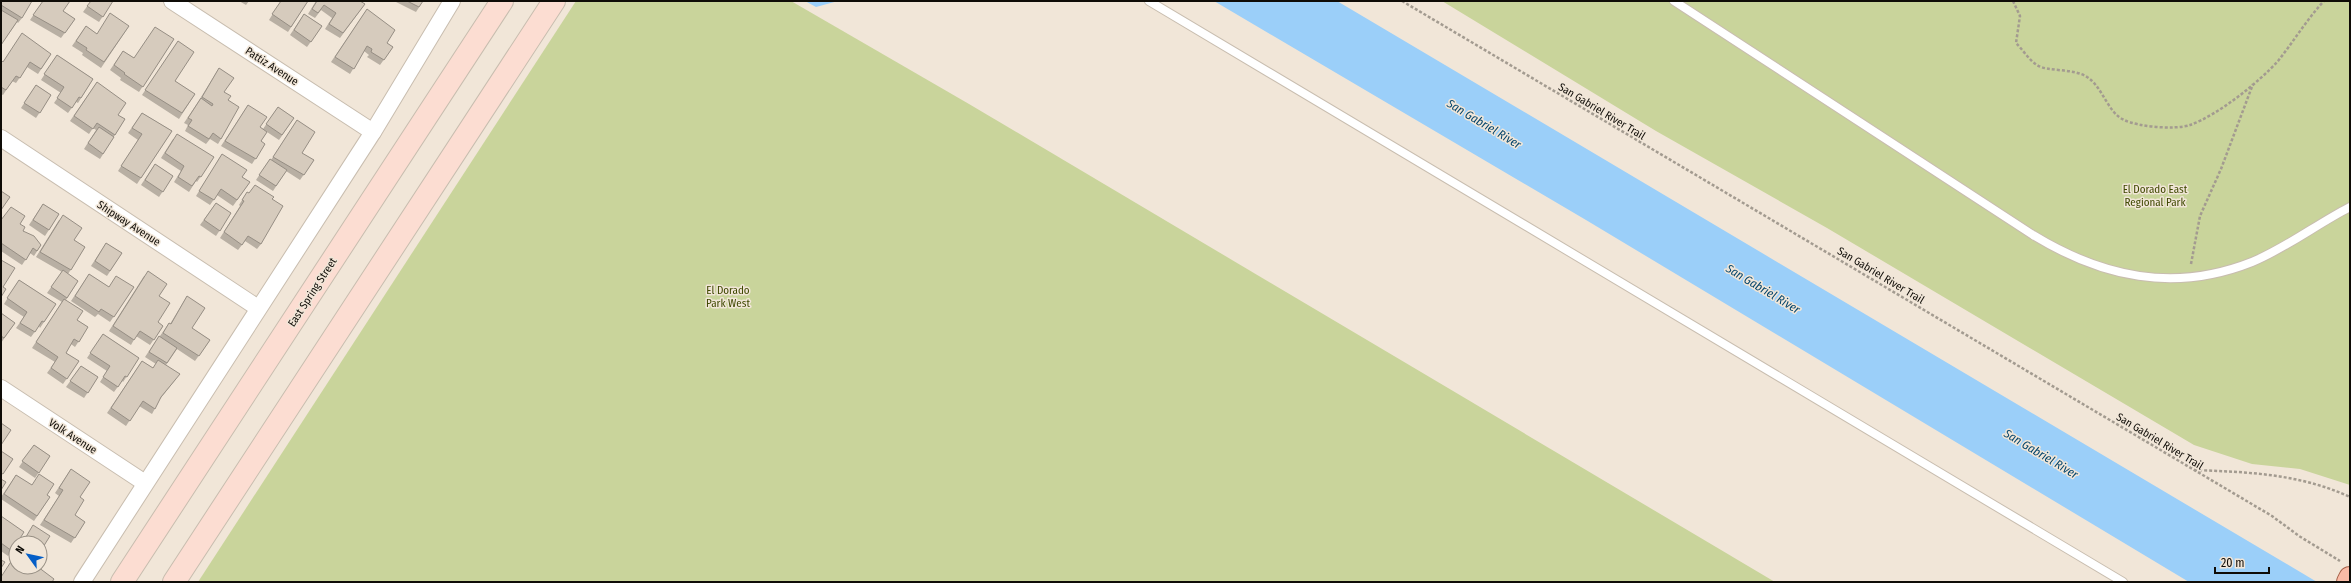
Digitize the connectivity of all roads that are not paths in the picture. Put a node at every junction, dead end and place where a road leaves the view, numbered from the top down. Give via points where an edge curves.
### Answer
1 (172, 1) edge
2 (452, 1) edge
3 (502, 1) edge
4 (554, 1) edge
5 (1149, 1) edge
6 (1674, 1) edge
7 (373, 132) junction
8 (1, 138) edge
9 (2350, 207) edge
10 (258, 308) junction
11 (1, 388) edge
12 (145, 483) junction
13 (82, 582) edge
14 (122, 582) edge
15 (174, 582) edge
16 (2123, 582) edge

1 - 7 street, Pattiz Avenue
2 - 7 street
3 - 14 main road, East Spring Street
4 - 15 main road
5 - 16 lane
6 - 9 lane via 2053,247 2074,258 2117,273 2138,276 2189,276 2215,272 2253,261
7 - 10 street
8 - 10 street, Shipway Avenue
10 - 12 street
11 - 12 street, Volk Avenue
12 - 13 street

